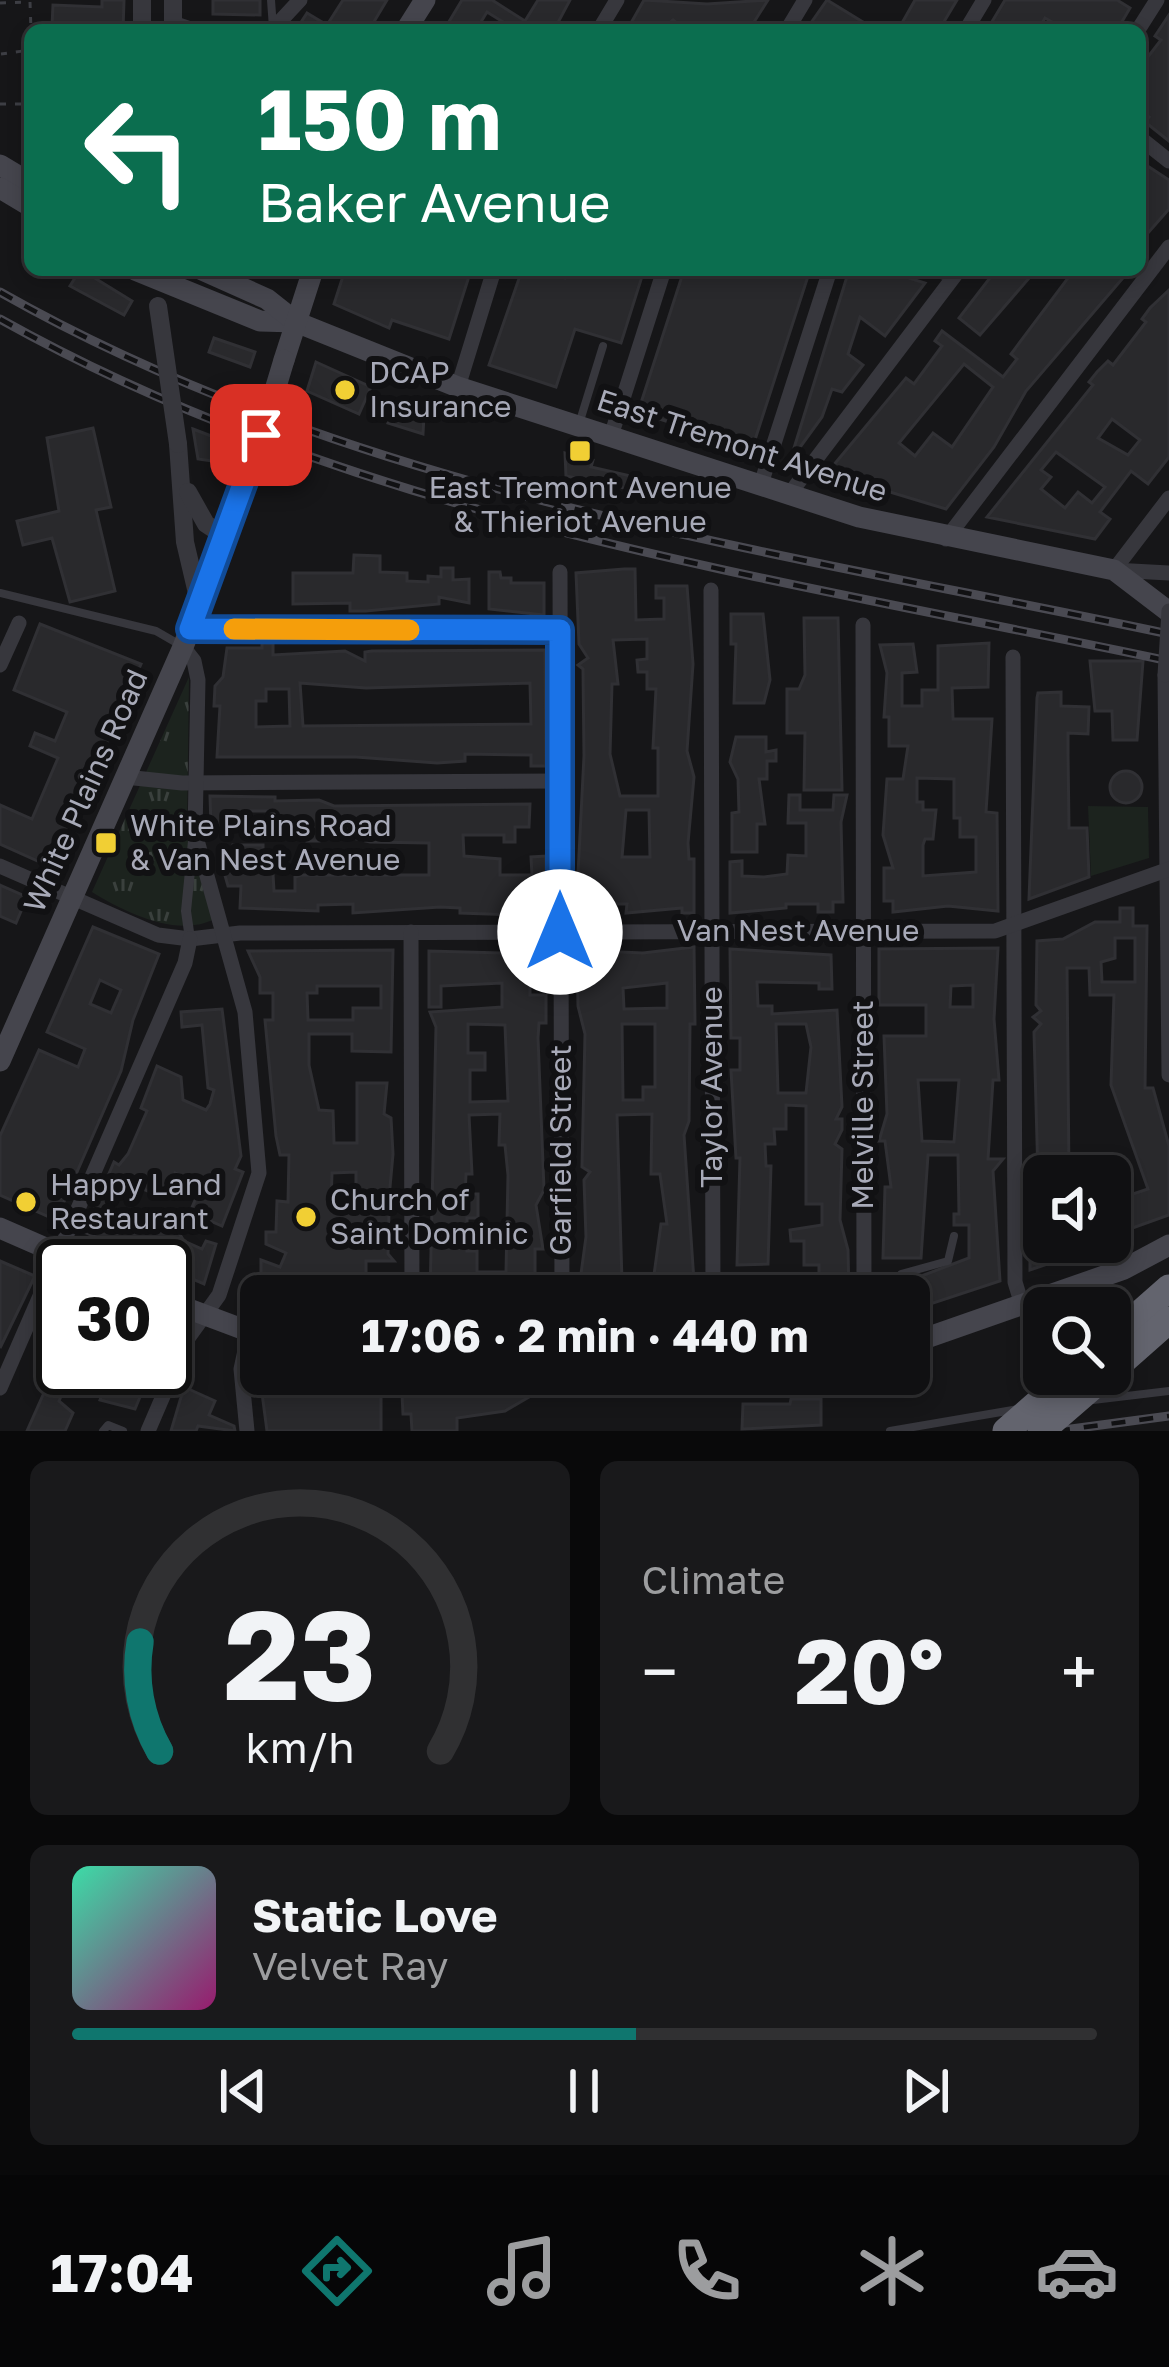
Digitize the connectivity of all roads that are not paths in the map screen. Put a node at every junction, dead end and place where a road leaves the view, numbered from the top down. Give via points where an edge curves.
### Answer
1 (300, 0) edge
2 (278, 24) edge
3 (1169, 247) edge
4 (149, 276) edge
5 (155, 276) edge
6 (216, 276) edge
7 (311, 276) edge
8 (492, 276) edge
9 (662, 276) edge
10 (828, 276) edge
11 (954, 276) edge
12 (296, 322) junction
13 (603, 346) dead end
14 (458, 387) junction
15 (578, 425) junction
16 (611, 436) junction
17 (760, 487) junction
18 (185, 488) junction
19 (788, 496) junction
20 (1169, 498) edge
21 (226, 537) junction
22 (946, 538) junction
23 (1114, 570) junction
24 (560, 572) dead end
25 (1169, 573) edge
26 (711, 590) dead end
27 (0, 593) edge
28 (200, 606) junction
29 (1164, 607) edge
30 (19, 622) dead end
31 (863, 625) dead end
32 (560, 630) junction
33 (186, 638) junction
34 (1013, 657) dead end
35 (0, 665) edge
36 (125, 777) junction
37 (560, 781) junction
38 (194, 783) junction
39 (195, 833) junction
40 (0, 866) edge
41 (1167, 870) edge
42 (72, 897) junction
43 (1013, 927) junction
44 (712, 931) junction
45 (862, 931) junction
46 (410, 932) junction
47 (560, 932) junction
48 (224, 935) junction
49 (190, 939) junction
50 (0, 1061) edge
51 (1169, 1075) edge
52 (0, 1228) edge
53 (954, 1236) dead end
54 (66, 1239) edge
55 (36, 1244) edge
56 (1169, 1245) edge
57 (1169, 1260) edge
58 (1124, 1269) junction
59 (412, 1275) edge
60 (562, 1275) edge
61 (712, 1275) edge
62 (864, 1275) edge
63 (901, 1275) edge
64 (1169, 1288) edge
65 (1022, 1305) junction
66 (36, 1308) edge
67 (192, 1312) edge
68 (203, 1317) junction
69 (1169, 1320) edge
70 (1131, 1321) edge
71 (240, 1329) edge
72 (930, 1337) edge
73 (1131, 1354) edge
74 (0, 1388) edge
75 (1169, 1391) edge
76 (243, 1395) edge
77 (1047, 1395) edge
78 (1084, 1395) edge
79 (103, 1431) edge
80 (123, 1431) edge
81 (148, 1431) edge
82 (247, 1431) edge
83 (890, 1431) edge
84 (1006, 1431) edge
85 (1042, 1431) edge

1 - 2 street
3 - 22 street
4 - 18 street, bridge
5 - 12 main road, East Tremont Avenue via 260,321
6 - 12 main road, East Tremont Avenue via 268,299
7 - 12 main road, White Plains Road
8 - 14 street
9 - 16 street
10 - 17 street
11 - 19 street
12 - 14 main road, East Tremont Avenue
12 - 21 main road, White Plains Road, bridge
13 - 15 lane
14 - 15 main road, East Tremont Avenue
15 - 16 main road, East Tremont Avenue
16 - 17 main road, East Tremont Avenue
17 - 19 main road, East Tremont Avenue
18 - 21 street via 206,524
18 - 28 street via 185,542
19 - 22 main road, East Tremont Avenue
20 - 23 street
21 - 28 main road, White Plains Road
22 - 23 main road, East Tremont Avenue
23 - 25 street
23 - 29 main road, East Tremont Avenue
24 - 32 street, Garfield Street
26 - 44 street, Taylor Avenue
27 - 33 lane
28 - 33 main road, White Plains Road
29 - 41 street, bridge
30 - 35 street
31 - 45 street, Melville Street
32 - 33 street
32 - 37 street, Garfield Street
33 - 36 main road, White Plains Road
33 - 38 street via 198,680
34 - 43 street
36 - 38 street
36 - 42 main road, White Plains Road
37 - 38 street
37 - 47 street, Garfield Street
38 - 39 street
39 - 48 street
39 - 49 street
40 - 42 street, Van Nest Avenue
41 - 43 street, Van Nest Avenue
41 - 51 street
42 - 49 street, Van Nest Avenue via 158,935
42 - 50 main road, White Plains Road
43 - 45 street, Van Nest Avenue
43 - 65 street via 1015,1282
44 - 45 street, Van Nest Avenue
44 - 47 street, Van Nest Avenue
44 - 61 street, Taylor Avenue
45 - 62 street, Melville Street
46 - 47 street, Van Nest Avenue
46 - 48 street, Van Nest Avenue
46 - 59 street
47 - 60 street, Garfield Street
48 - 49 street, Van Nest Avenue
48 - 68 street via 247,1023 259,1173 219,1295
49 - 54 street
52 - 55 main road
53 - 63 lane via 948,1261
56 - 58 main road
57 - 58 main road
58 - 65 main road
64 - 70 highway
65 - 72 main road
66 - 74 street
67 - 68 main road
68 - 71 main road
68 - 81 street
69 - 73 highway
75 - 83 lane
76 - 82 street
77 - 84 highway, bridge
78 - 85 highway, bridge
79 - 80 lane

